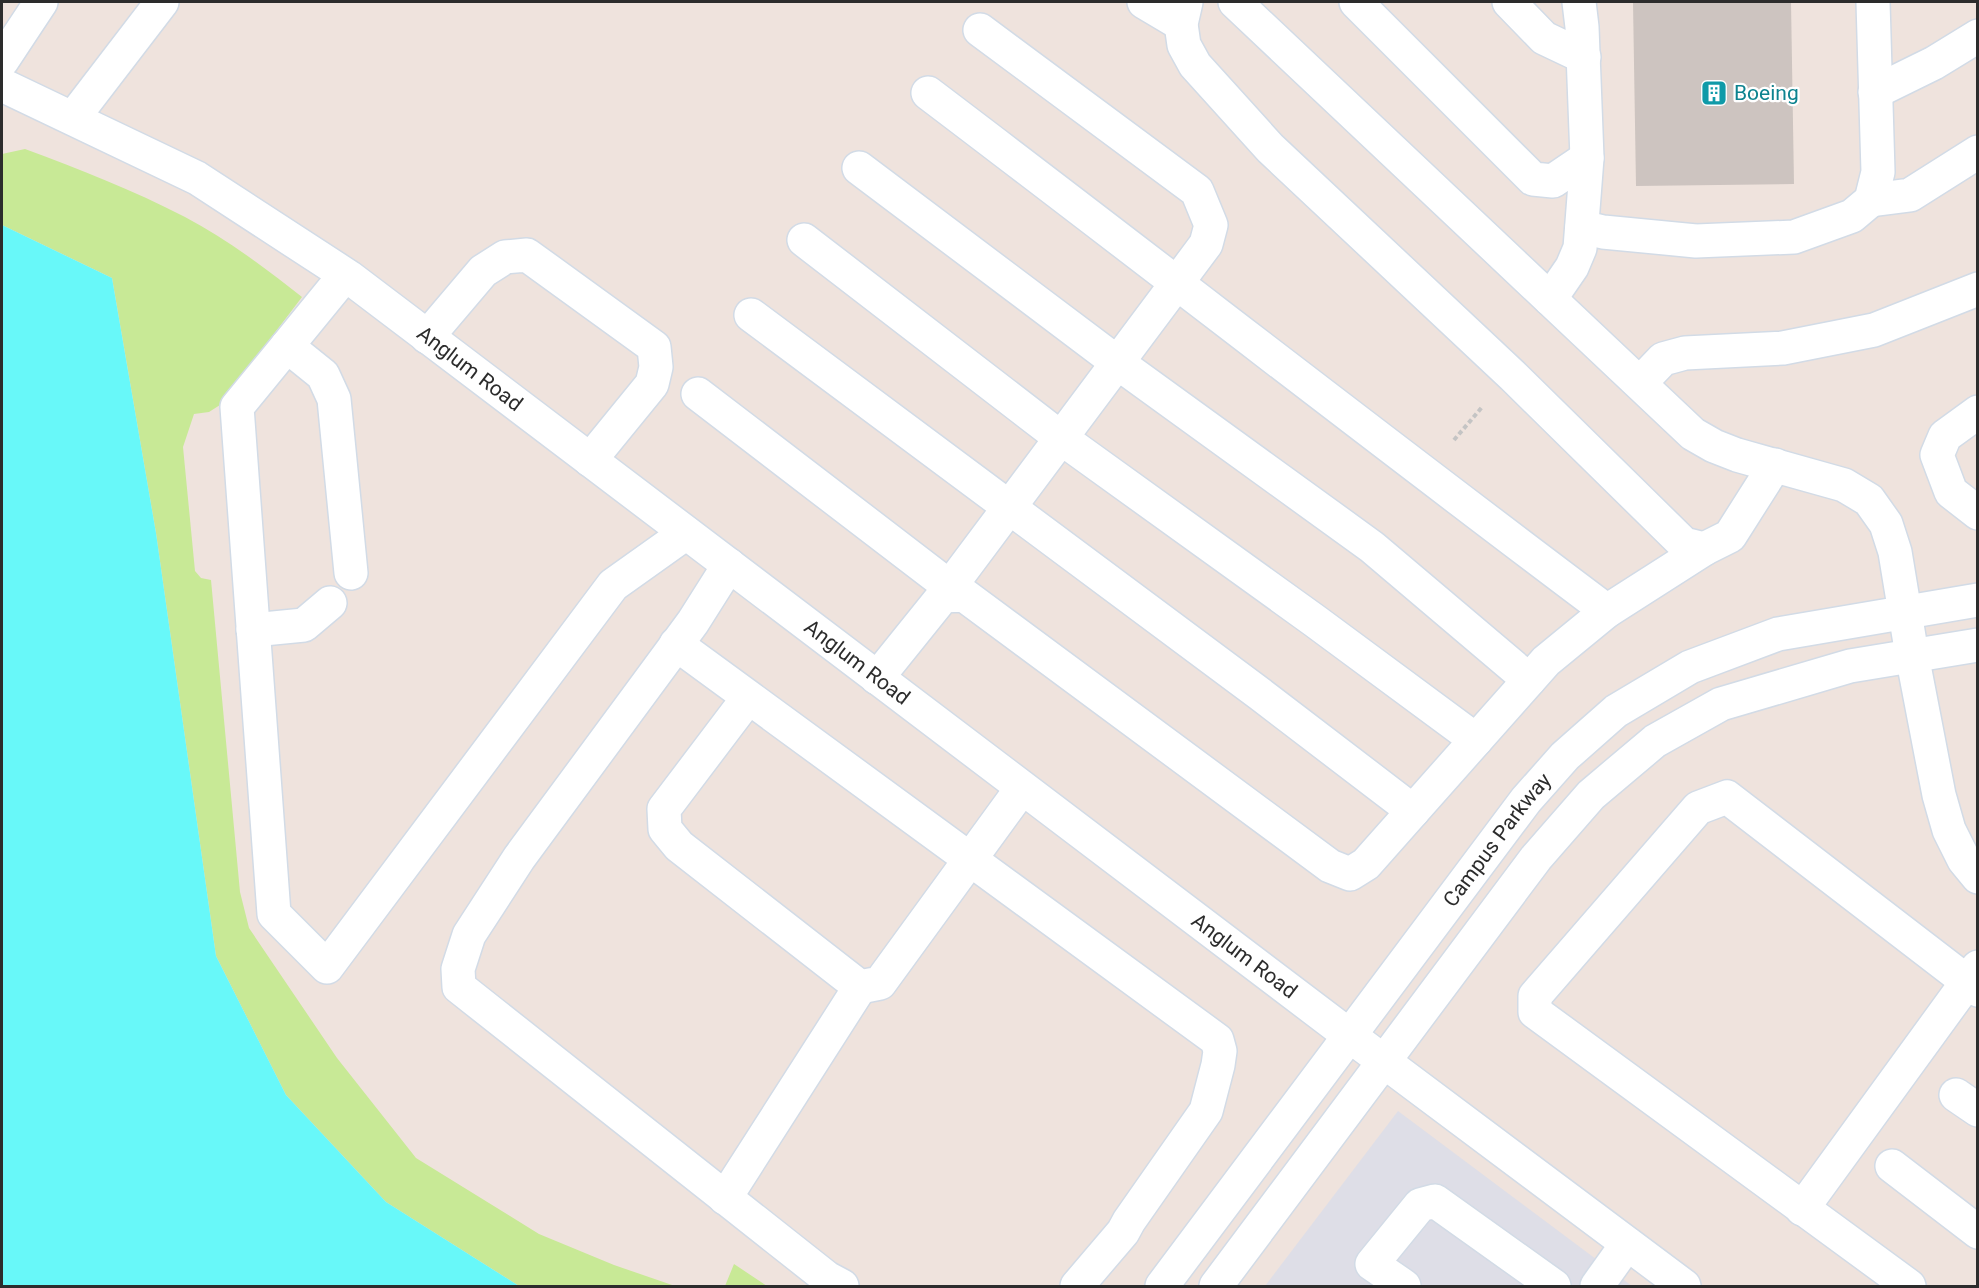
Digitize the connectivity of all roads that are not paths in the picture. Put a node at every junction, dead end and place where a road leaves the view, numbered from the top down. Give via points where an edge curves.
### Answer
1 (41, 2) edge
2 (162, 2) edge
3 (1144, 2) edge
4 (1236, 2) edge
5 (1356, 2) edge
6 (1509, 2) edge
7 (1579, 2) edge
8 (1873, 2) edge
9 (1183, 13) edge
10 (980, 30) dead end
11 (1977, 36) edge
12 (1584, 57) junction
13 (2, 61) edge
14 (2, 85) edge
15 (1875, 92) junction
16 (928, 93) dead end
17 (73, 118) junction
18 (1977, 152) edge
19 (1587, 158) junction
20 (859, 168) dead end
21 (1871, 200) junction
22 (1582, 227) junction
23 (804, 240) dead end
24 (345, 275) junction
25 (1178, 282) junction
26 (1977, 289) edge
27 (1550, 299) junction
28 (751, 315) dead end
29 (428, 337) junction
30 (287, 346) junction
31 (1118, 363) junction
32 (1640, 383) junction
33 (698, 393) dead end
34 (1977, 412) edge
35 (1061, 438) junction
36 (590, 460) junction
37 (1775, 465) junction
38 (1010, 507) junction
39 (1977, 513) edge
40 (686, 533) junction
41 (1704, 549) junction
42 (729, 565) junction
43 (351, 573) dead end
44 (946, 591) junction
45 (1977, 600) edge
46 (330, 603) dead end
47 (1607, 611) junction
48 (1905, 611) junction
49 (254, 630) junction
50 (676, 644) junction
51 (1977, 645) edge
52 (1912, 655) junction
53 (877, 678) junction
54 (1529, 680) junction
55 (748, 698) junction
56 (1476, 740) junction
57 (1022, 788) junction
58 (1413, 811) junction
59 (970, 860) junction
60 (1977, 877) edge
61 (1974, 980) edge
62 (860, 987) junction
63 (1350, 1036) junction
64 (1385, 1063) junction
65 (1892, 1166) dead end
66 (725, 1198) junction
67 (1802, 1209) junction
68 (1977, 1232) edge
69 (1628, 1244) junction
70 (1364, 1275) edge
71 (842, 1287) edge
72 (1077, 1287) edge
73 (1162, 1287) edge
74 (1216, 1287) edge
75 (1404, 1287) edge
76 (1554, 1287) edge
77 (1598, 1287) edge
78 (1684, 1287) edge
79 (1909, 1287) edge

1 - 13 street
2 - 17 street
3 - 9 street
4 - 27 street
5 - 19 street via 1533,178 1553,181
6 - 12 street via 1544,38
7 - 12 street
8 - 15 street
9 - 41 street via 1184,45 1195,65 1270,148 1513,376 1684,544
10 - 25 street via 1197,191 1211,225 1206,244
11 - 15 street
12 - 19 street
14 - 17 street, Anglum Road
15 - 21 street via 1878,172
16 - 25 street
17 - 24 street, Anglum Road via 197,178
18 - 21 street via 1910,195
19 - 22 street
20 - 31 street
21 - 22 street via 1852,216 1794,237 1696,241
22 - 27 street via 1580,248 1572,267
23 - 35 street
24 - 29 street, Anglum Road
24 - 30 street
25 - 31 street
25 - 47 street via 1426,476
26 - 32 street via 1874,330 1784,348 1685,352 1663,359
27 - 32 street
28 - 38 street
29 - 36 street, Anglum Road
29 - 36 street via 483,271 505,256 527,255 654,348 656,367 652,384
30 - 43 street via 323,375 334,399
30 - 49 street via 237,407
31 - 35 street
31 - 54 street via 1372,547
32 - 37 street via 1693,434 1737,455
33 - 44 street
34 - 39 street via 1945,436 1937,455 1951,492
35 - 38 street
35 - 56 street
36 - 40 street, Anglum Road
37 - 41 street via 1730,536
37 - 48 street via 1844,485 1869,500 1886,524 1896,552
38 - 44 street
38 - 58 street
40 - 42 street, Anglum Road
40 - 49 street via 613,585 327,967 274,914
41 - 47 street
42 - 50 street
42 - 53 street, Anglum Road
44 - 53 street
44 - 58 street via 963,595 1330,866 1350,874 1366,864
45 - 48 street, Campus Parkway
46 - 49 street via 304,625
47 - 54 street
48 - 52 street
48 - 63 street, Campus Parkway via 1778,634 1690,668 1616,711 1565,756 1526,800
50 - 55 street
50 - 66 street via 519,858 469,935 458,969 459,987
51 - 52 street, Campus Parkway
52 - 60 street via 1939,795 1965,860
52 - 64 street, Campus Parkway via 1850,666 1722,705 1655,741 1591,795 1536,858
53 - 57 street, Anglum Road
54 - 56 street
55 - 59 street
55 - 62 street via 664,809 665,828 679,846
56 - 58 street
57 - 59 street
57 - 63 street, Anglum Road
59 - 62 street via 880,983
59 - 72 street via 1218,1040 1218,1065 1206,1111 1123,1232
61 - 67 street
61 - 67 street via 1727,796 1698,808 1535,996 1535,1012
62 - 66 street
63 - 64 street, Anglum Road
63 - 73 street, Campus Parkway
64 - 69 street, Anglum Road
64 - 74 street, Campus Parkway
65 - 68 street
66 - 71 street
67 - 79 street
69 - 77 street
69 - 78 street, Anglum Road
70 - 75 street
70 - 76 street via 1420,1205 1435,1201

